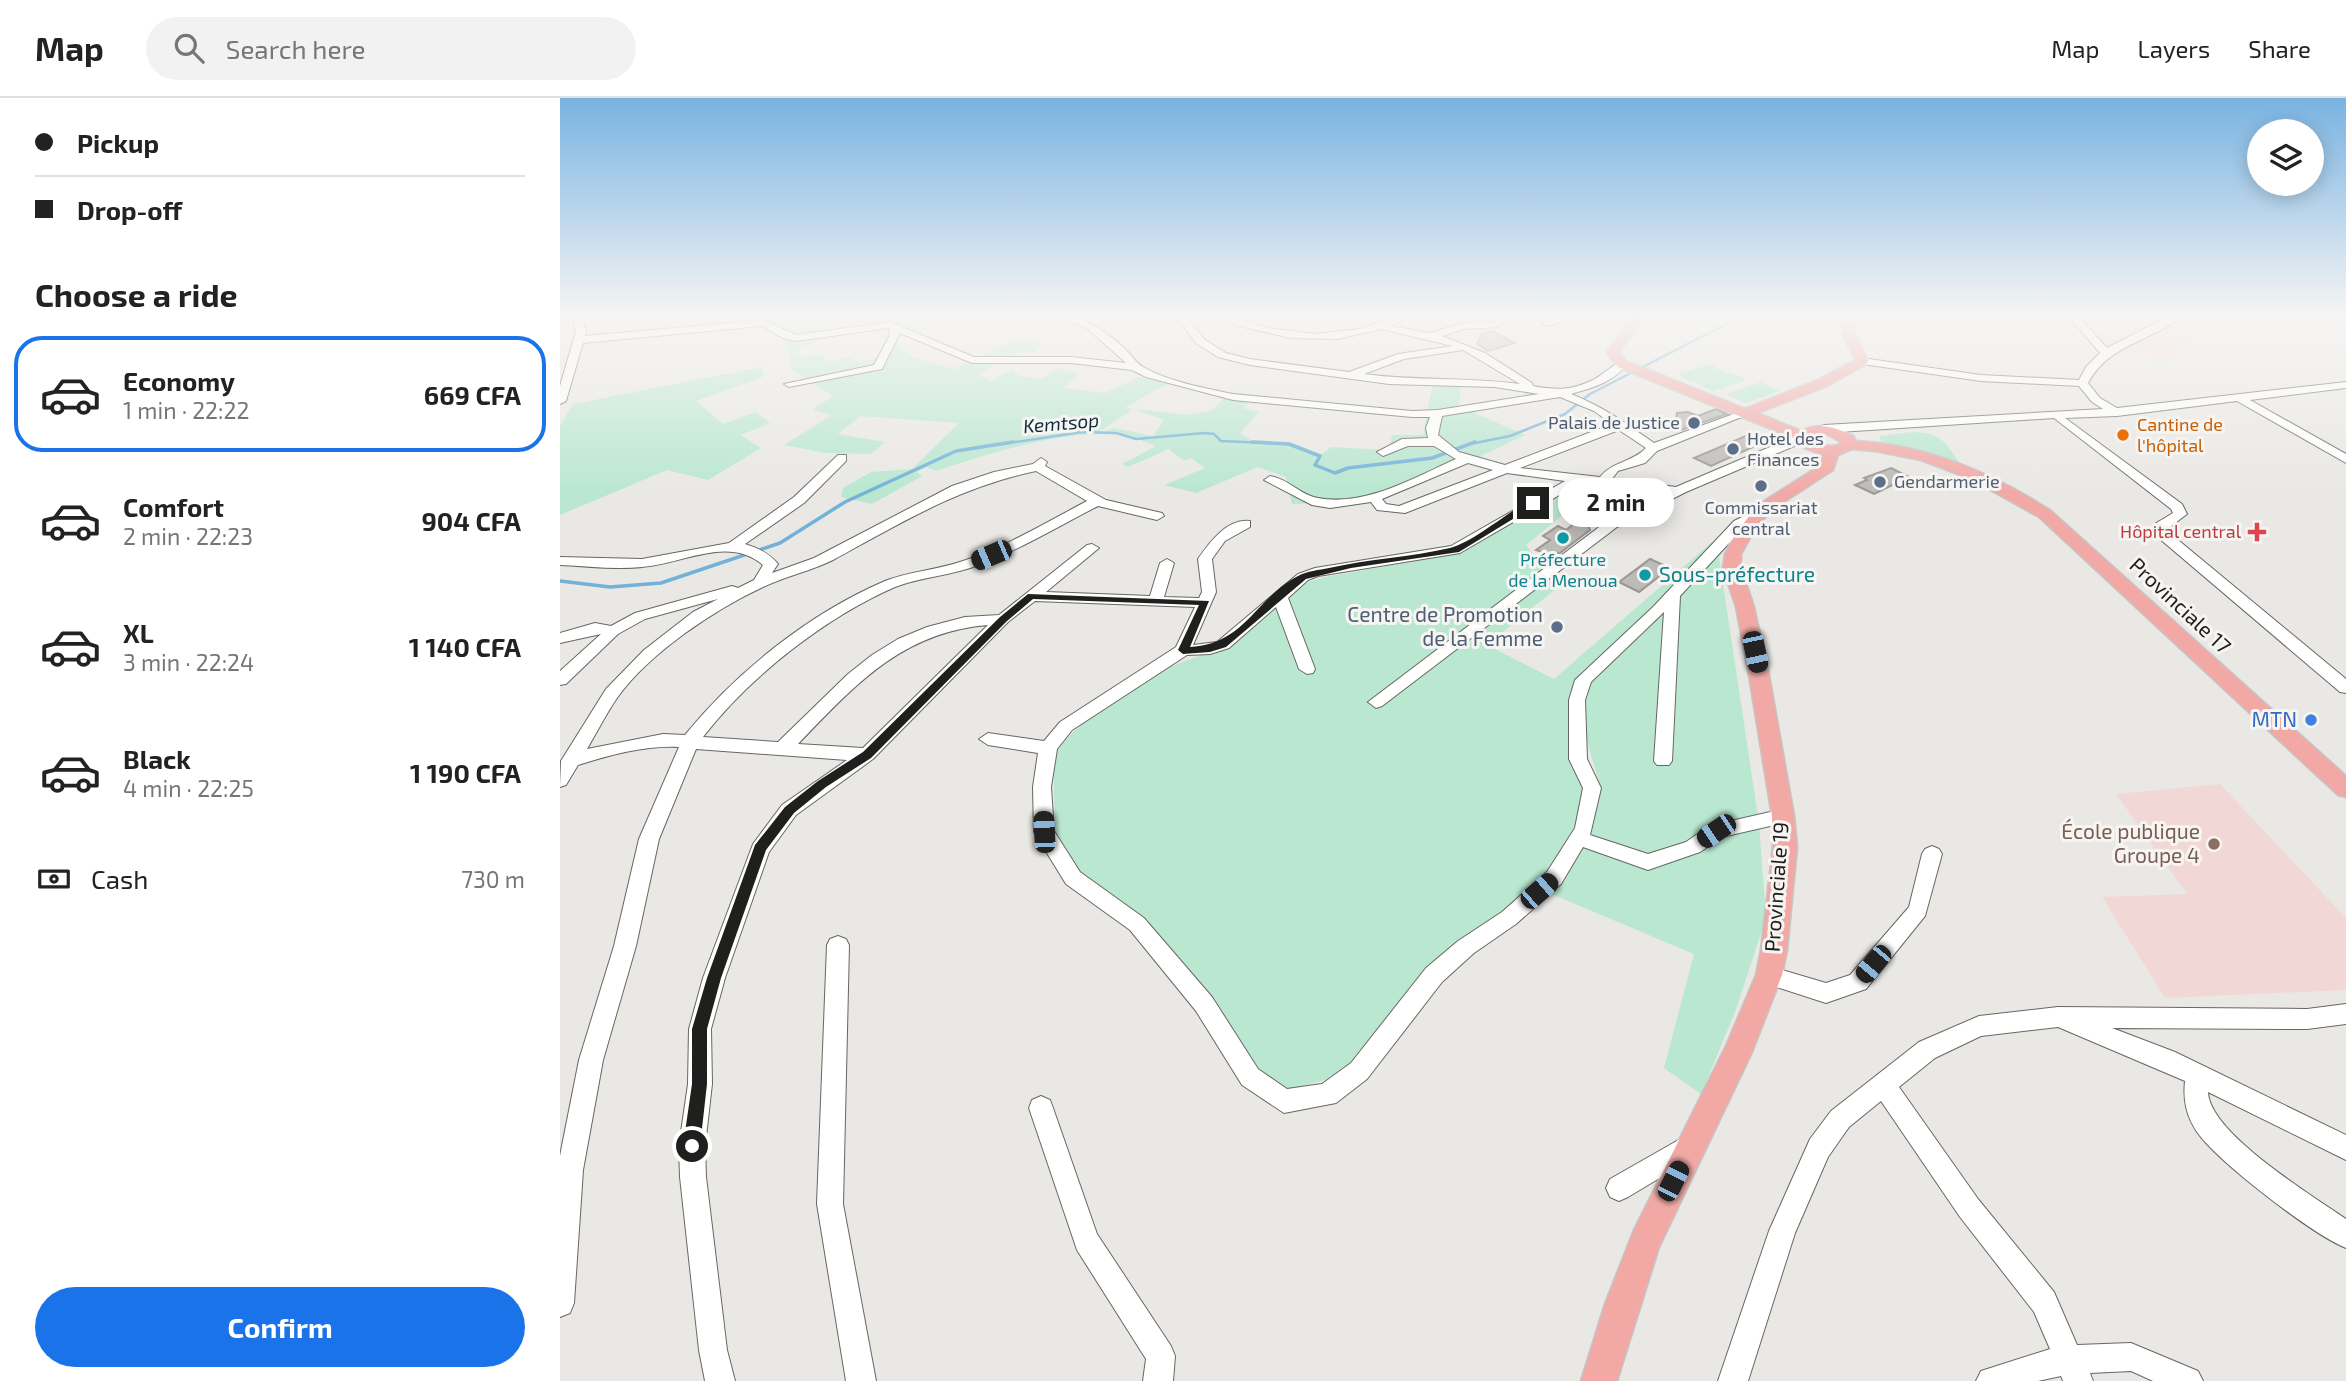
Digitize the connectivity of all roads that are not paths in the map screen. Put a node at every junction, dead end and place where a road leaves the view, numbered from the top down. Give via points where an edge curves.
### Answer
1 (569, 374) edge
2 (842, 374) edge
3 (1148, 374) edge
4 (1341, 374) edge
5 (1353, 374) edge
6 (1512, 374) edge
7 (1611, 374) edge
8 (1645, 374) edge
9 (1840, 374) edge
10 (1954, 374) edge
11 (2086, 374) edge
12 (1350, 375) junction
13 (2082, 383) junction
14 (789, 384) dead end
15 (1470, 384) junction
16 (2346, 385) edge
17 (1531, 387) junction
18 (2346, 390) edge
19 (1561, 394) junction
20 (561, 399) edge
21 (2242, 400) junction
22 (1495, 404) junction
23 (1438, 412) junction
24 (1743, 414) junction
25 (2119, 414) junction
26 (2059, 419) junction
27 (1623, 424) junction
28 (1937, 424) junction
29 (1802, 437) junction
30 (1437, 442) junction
31 (1834, 443) junction
32 (1653, 448) junction
33 (1383, 452) dead end
34 (842, 458) dead end
35 (1467, 459) junction
36 (2346, 459) edge
37 (1641, 460) junction
38 (1506, 468) junction
39 (1270, 480) dead end
40 (1576, 480) junction
41 (1604, 481) junction
42 (1647, 486) junction
43 (1684, 494) junction
44 (1374, 497) junction
45 (1098, 501) junction
46 (1757, 515) junction
47 (1157, 516) dead end
48 (1245, 524) dead end
49 (732, 547) junction
50 (1091, 548) dead end
51 (560, 561) edge
52 (1167, 562) dead end
53 (754, 586) junction
54 (1673, 595) junction
55 (1031, 596) junction
56 (1280, 597) junction
57 (1156, 600) junction
58 (1205, 603) junction
59 (1003, 619) junction
60 (613, 631) junction
61 (560, 638) edge
62 (1183, 650) junction
63 (1307, 669) dead end
64 (560, 680) edge
65 (2346, 688) edge
66 (1376, 702) dead end
67 (988, 739) dead end
68 (690, 741) junction
69 (1048, 748) junction
70 (781, 750) junction
71 (867, 755) junction
72 (1663, 761) dead end
73 (566, 762) edge
74 (560, 780) edge
75 (2346, 789) edge
76 (1783, 816) junction
77 (1578, 838) junction
78 (1931, 854) dead end
79 (838, 945) dead end
80 (1769, 975) junction
81 (2346, 1014) edge
82 (2058, 1017) junction
83 (2197, 1074) junction
84 (1883, 1084) junction
85 (1041, 1108) dead end
86 (1692, 1144) junction
87 (2346, 1148) edge
88 (1619, 1188) dead end
89 (2346, 1235) edge
90 (560, 1303) edge
91 (2073, 1371) edge
92 (720, 1381) edge
93 (861, 1381) edge
94 (1157, 1381) edge
95 (1600, 1381) edge
96 (1733, 1381) edge
97 (1991, 1381) edge
98 (2188, 1381) edge

1 - 20 street
2 - 14 street
3 - 23 street via 1233,397 1377,412
4 - 12 street
5 - 12 street
6 - 17 street
7 - 19 street
8 - 24 main road
9 - 24 main road
10 - 13 street
11 - 13 street
12 - 15 street
13 - 25 street via 2096,400
15 - 17 street
15 - 22 street
16 - 21 street
17 - 19 street
18 - 21 street
19 - 22 street
19 - 27 street
21 - 25 street
21 - 36 street
22 - 23 street
23 - 30 street via 1431,432
24 - 29 main road
24 - 32 street
25 - 26 street
25 - 28 street
26 - 28 street
26 - 65 street via 2177,507 2180,514 2160,525 2159,531
27 - 32 street
27 - 38 street
28 - 31 street
28 - 31 street via 1876,431
29 - 31 main road via 1810,430
29 - 43 street
30 - 33 street via 1406,442
30 - 35 street
31 - 43 street via 1792,452
31 - 46 main road, Provinciale 19 via 1828,467
31 - 75 main road, Provinciale 17 via 1895,450 1961,470 2001,487 2045,514
32 - 37 street
34 - 49 street via 799,500
35 - 38 street
35 - 44 street
37 - 41 street via 1614,468
37 - 42 street via 1650,478
38 - 40 street
38 - 44 street via 1400,510 1382,507
39 - 44 street via 1283,482 1312,501
40 - 41 street
40 - 56 street via 1455,550 1315,572 1295,581
41 - 42 street
42 - 43 street
43 - 66 street via 1632,524 1597,535
45 - 47 street
45 - 53 street via 1039,465 998,475 957,489 819,561
45 - 68 street via 991,555 892,583 826,617 742,683
46 - 54 street via 1739,524
46 - 76 main road, Provinciale 19 via 1738,542 1732,568 1759,675
48 - 58 street via 1220,538 1205,559 1210,583
49 - 51 street via 704,549 657,562
49 - 53 street via 756,550 771,564
50 - 55 street
52 - 57 street
53 - 60 street via 640,616
53 - 73 street via 698,615 650,654 612,693
54 - 72 street
54 - 77 street via 1583,680 1577,700 1578,759 1592,788
55 - 57 street
55 - 59 street
56 - 62 street via 1223,645
56 - 63 street
57 - 58 street
58 - 62 street
59 - 70 street via 957,621 881,654
59 - 71 street
60 - 61 street via 594,628
60 - 64 street
62 - 69 street via 1075,719
67 - 69 street
68 - 70 street
68 - 73 street via 638,744
68 - 90 street via 649,839 625,946 590,1060 570,1170
69 - 77 street via 1042,787 1044,832 1073,878 1138,924 1204,1004 1250,1077 1284,1101 1327,1095 1359,1070 1434,975 1554,878
70 - 71 street
71 - 92 street via 789,810 760,849 700,1029 693,1177
73 - 74 street
76 - 77 street via 1716,831 1693,847 1648,862
76 - 80 main road, Provinciale 19 via 1785,847
78 - 80 street via 1918,910 1858,982 1826,993
79 - 93 street via 830,1204
80 - 86 main road, Provinciale 19 via 1738,1052
81 - 82 street via 2307,1019
82 - 83 street
82 - 84 street via 1979,1026 1927,1050
83 - 87 street
83 - 89 street via 2199,1115 2212,1131 2253,1169
84 - 91 street via 1969,1208 2044,1302
84 - 96 street via 1840,1119 1819,1148 1782,1231
85 - 94 street via 1086,1241 1161,1356
86 - 88 street
86 - 95 main road, Provinciale 19 via 1645,1241
91 - 97 street via 2031,1368
91 - 98 street via 2131,1357

